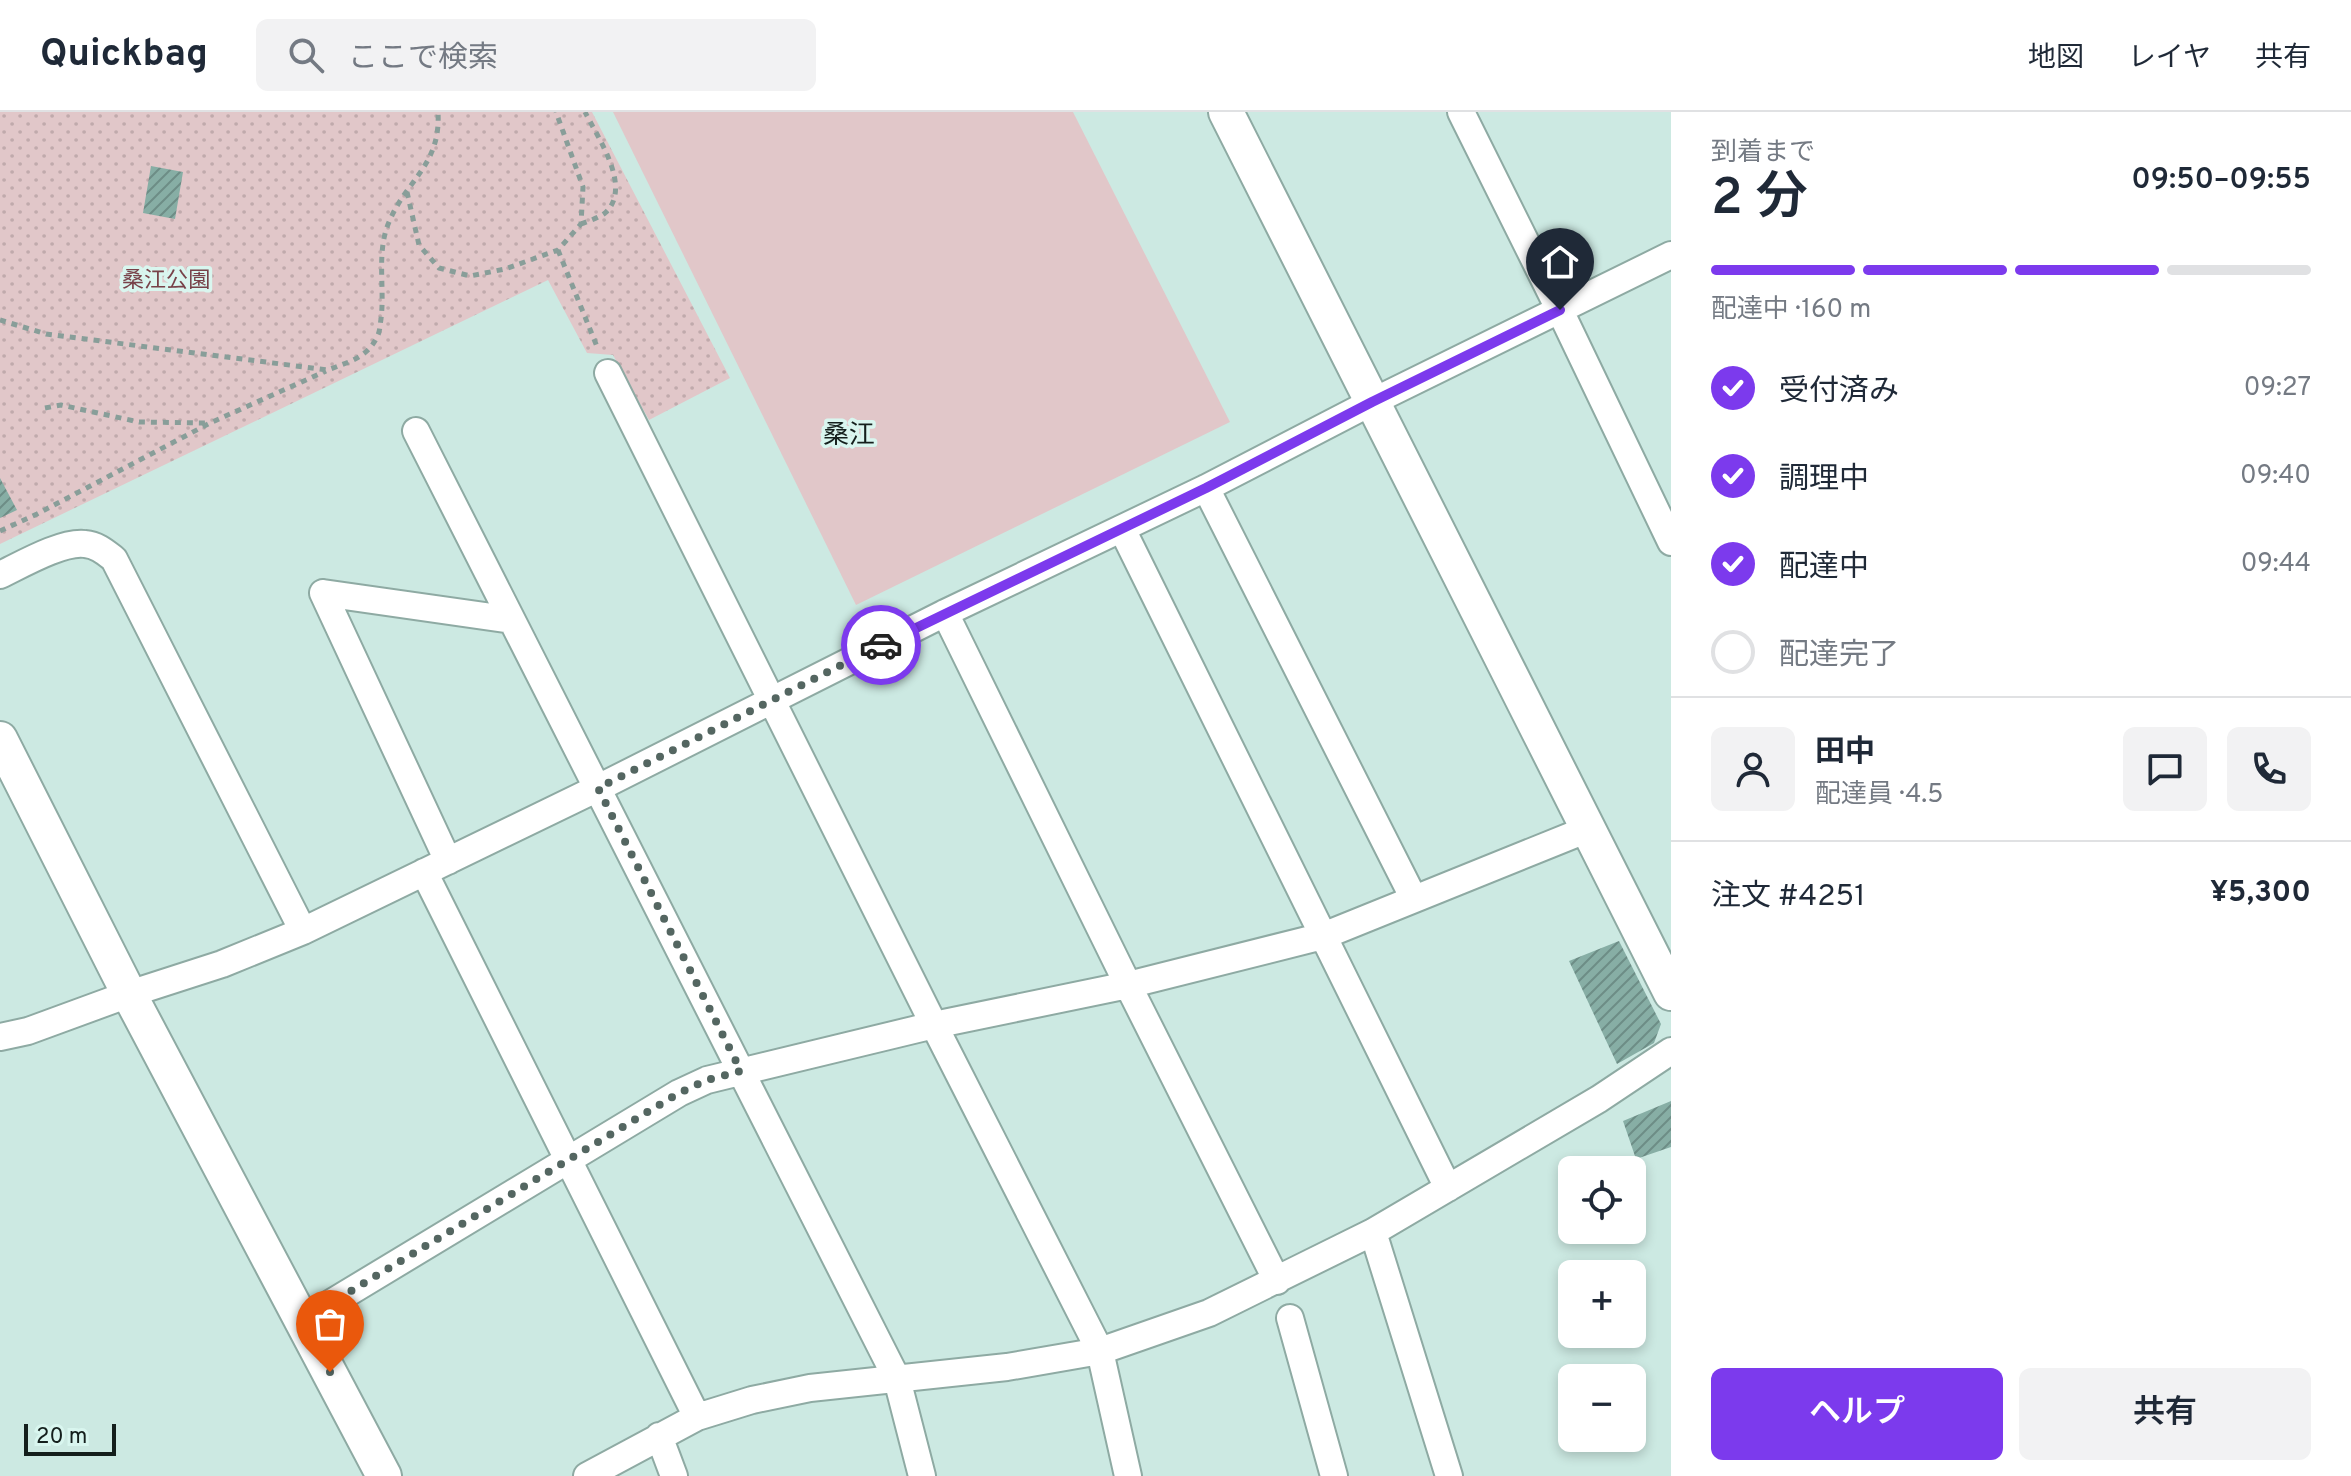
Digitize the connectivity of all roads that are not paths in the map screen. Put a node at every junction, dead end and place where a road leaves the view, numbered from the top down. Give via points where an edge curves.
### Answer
1 (1226, 112) edge
2 (1461, 112) edge
3 (1671, 255) edge
4 (1560, 310) junction
5 (608, 373) road end
6 (1372, 402) junction
7 (416, 431) dead end
8 (1206, 488) junction
9 (1122, 529) junction
10 (1671, 542) edge
11 (0, 575) edge
12 (945, 613) junction
13 (512, 620) junction
14 (771, 699) junction
15 (0, 739) edge
16 (598, 788) junction
17 (1588, 829) junction
18 (448, 861) junction
19 (424, 872) junction
20 (1414, 899) junction
21 (303, 931) junction
22 (1323, 936) junction
23 (1128, 985) junction
24 (1671, 993) edge
25 (129, 994) junction
26 (934, 1025) junction
27 (0, 1037) edge
28 (1671, 1051) edge
29 (741, 1071) junction
30 (568, 1160) junction
31 (1448, 1188) junction
32 (1373, 1232) junction
33 (1277, 1281) junction
34 (1290, 1318) dead end
35 (303, 1320) junction
36 (1100, 1351) junction
37 (897, 1379) junction
38 (697, 1417) junction
39 (659, 1436) junction
40 (384, 1476) edge
41 (587, 1476) edge
42 (674, 1476) edge
43 (922, 1476) edge
44 (1128, 1476) edge
45 (1334, 1476) edge
46 (1449, 1476) edge

1 - 6 street
2 - 4 street
3 - 4 street
4 - 6 street
4 - 10 street
5 - 14 street
6 - 8 street
6 - 17 street
7 - 13 street
8 - 9 street
8 - 20 street
9 - 12 street
9 - 22 street
11 - 21 street via 84,543 114,559
12 - 14 street
12 - 23 street
13 - 16 street
13 - 18 street via 323,593
14 - 16 street
14 - 26 street
15 - 25 street
16 - 18 street
16 - 29 street
17 - 20 street
17 - 24 street
18 - 19 street
19 - 21 street
19 - 30 street
20 - 22 street
21 - 25 street
22 - 23 street
22 - 31 street
23 - 26 street
23 - 33 street
25 - 27 street
25 - 35 street
26 - 29 street
26 - 36 street
28 - 31 street
29 - 30 street via 679,1093
29 - 37 street
30 - 35 street
30 - 38 street
31 - 32 street
32 - 33 street
32 - 46 street
33 - 36 street via 1209,1313
34 - 45 street
35 - 40 street
36 - 37 street
36 - 44 street
37 - 38 street via 810,1388
37 - 43 street
38 - 39 street
39 - 41 street
39 - 42 street

